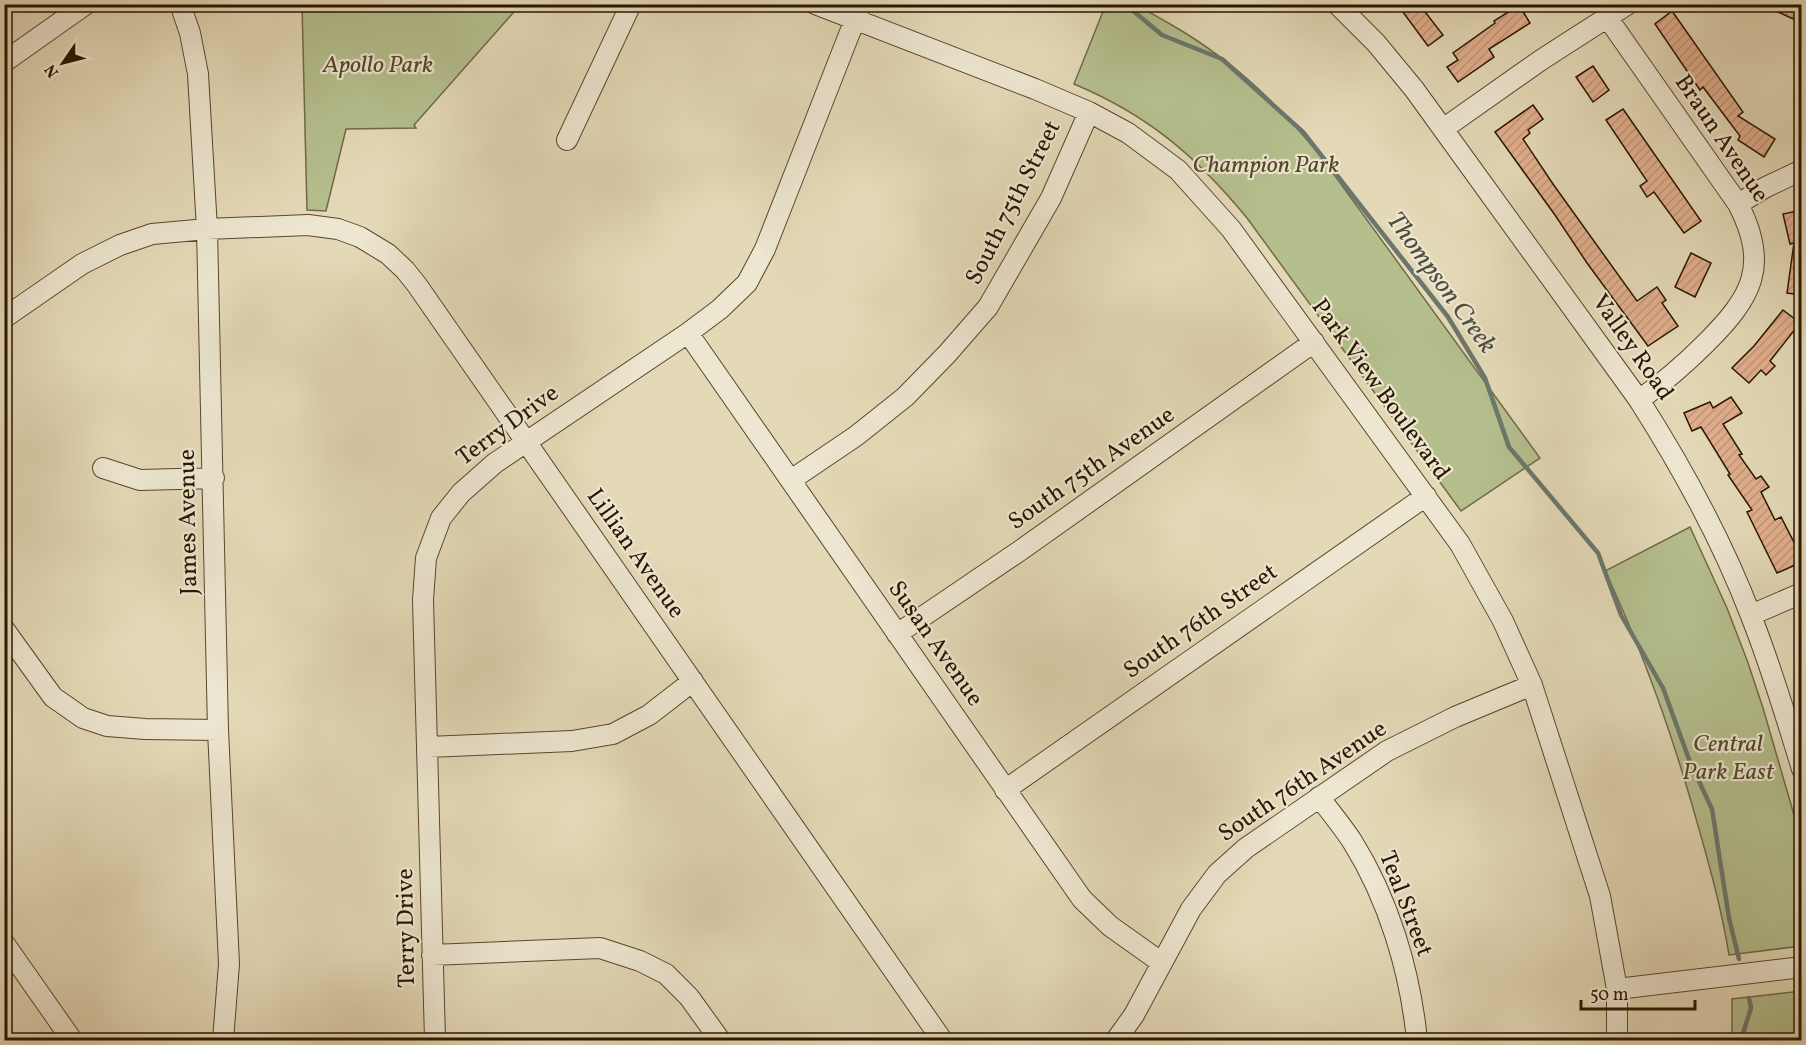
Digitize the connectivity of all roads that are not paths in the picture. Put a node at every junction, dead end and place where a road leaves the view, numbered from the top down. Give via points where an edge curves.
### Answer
1 (86, 4) edge
2 (180, 4) edge
3 (631, 4) edge
4 (815, 4) edge
5 (1337, 4) edge
6 (1628, 4) edge
7 (858, 12) edge
8 (1607, 17) junction
9 (4, 62) edge
10 (1089, 112) junction
11 (1443, 129) junction
12 (567, 140) dead end
13 (1802, 170) edge
14 (1737, 204) junction
15 (207, 229) junction
16 (4, 318) edge
17 (688, 333) junction
18 (1314, 342) junction
19 (1639, 400) junction
20 (525, 443) junction
21 (103, 468) dead end
22 (214, 478) junction
23 (791, 480) junction
24 (1426, 496) junction
25 (1802, 593) edge
26 (1751, 615) junction
27 (4, 629) edge
28 (897, 634) junction
29 (693, 681) junction
30 (1532, 685) junction
31 (218, 730) junction
32 (428, 747) junction
33 (1802, 769) edge
34 (1005, 790) junction
35 (1319, 797) junction
36 (4, 943) edge
37 (432, 955) junction
38 (1162, 963) junction
39 (1802, 967) edge
40 (1617, 989) junction
41 (72, 1041) edge
42 (223, 1041) edge
43 (435, 1041) edge
44 (720, 1041) edge
45 (942, 1041) edge
46 (1116, 1041) edge
47 (1417, 1041) edge
48 (1617, 1041) edge

1 - 9 street
2 - 15 street, James Avenue via 198,74
3 - 12 street
4 - 7 street, Park View Boulevard
5 - 11 street, Valley Road via 1382,50
6 - 8 street
7 - 10 street, Park View Boulevard
7 - 17 street, Terry Drive via 765,249 747,283
8 - 11 street
8 - 14 street, Braun Avenue
10 - 18 street, Park View Boulevard via 1128,133 1178,170 1231,229
10 - 23 street, South 75th Street via 1051,198 988,307 905,397
11 - 19 street, Valley Road
13 - 14 street
14 - 19 street, Braun Avenue via 1748,227 1754,261 1743,299 1685,364
15 - 16 street, Lillian Avenue via 152,234 120,245 82,264
15 - 20 street, Lillian Avenue via 327,227 360,237 388,254 417,285
15 - 22 street, James Avenue
17 - 20 street, Terry Drive
17 - 23 street, Susan Avenue
18 - 24 street, Park View Boulevard
18 - 28 street, South 75th Avenue
19 - 26 street, Valley Road via 1709,519
20 - 29 street, Lillian Avenue
20 - 32 street, Terry Drive via 461,492 441,518 426,558 423,600
21 - 22 street via 140,480
22 - 31 street, James Avenue
23 - 28 street, Susan Avenue
24 - 30 street, Park View Boulevard via 1460,544 1503,621
24 - 34 street, South 76th Street
25 - 26 street
26 - 33 street, Valley Road
27 - 31 street via 53,697 83,718 107,726
28 - 34 street, Susan Avenue
29 - 32 street via 649,715 613,734 572,741
29 - 45 street, Lillian Avenue
30 - 35 street, South 76th Avenue via 1387,751
30 - 40 street, Park View Boulevard via 1600,896
31 - 42 street, James Avenue via 229,964
32 - 37 street, Terry Drive
34 - 38 street, Susan Avenue via 1082,900 1110,926
35 - 38 street, South 76th Avenue via 1246,848 1217,874 1191,909
35 - 47 street, Teal Street via 1352,841 1397,937 1414,1008
36 - 41 street
37 - 43 street, Terry Drive
37 - 44 street via 600,948 666,974
38 - 46 street, South 76th Avenue
39 - 40 street
40 - 48 street, Park View Boulevard

